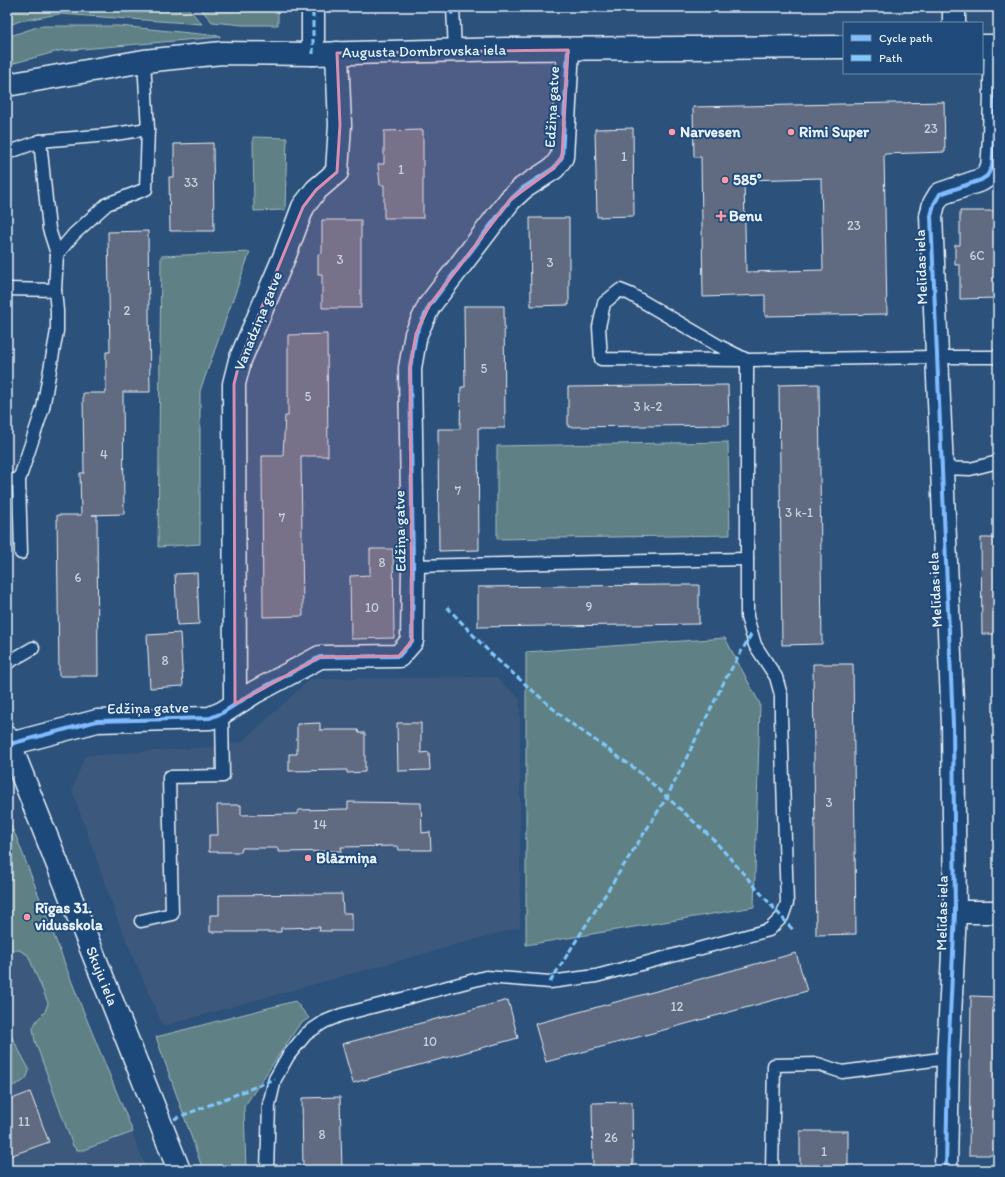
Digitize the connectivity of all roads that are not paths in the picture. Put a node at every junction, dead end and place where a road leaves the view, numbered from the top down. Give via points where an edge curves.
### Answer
1 (313, 7) edge
2 (453, 7) edge
3 (954, 7) edge
4 (954, 22) edge
5 (992, 46) edge
6 (843, 48) edge
7 (568, 50) junction
8 (455, 51) junction
9 (337, 53) junction
10 (313, 54) junction
11 (144, 61) junction
12 (7, 85) edge
13 (148, 129) junction
14 (40, 141) junction
15 (7, 153) edge
16 (57, 254) junction
17 (7, 289) edge
18 (55, 290) junction
19 (936, 357) junction
20 (998, 357) edge
21 (747, 360) junction
22 (998, 462) edge
23 (942, 468) junction
24 (13, 480) edge
25 (21, 553) dead end
26 (747, 559) junction
27 (413, 566) junction
28 (33, 648) dead end
29 (7, 663) edge
30 (228, 709) junction
31 (8, 741) edge
32 (955, 912) junction
33 (998, 912) edge
34 (141, 921) dead end
35 (948, 1058) junction
36 (179, 1170) edge
37 (267, 1170) edge
38 (772, 1170) edge
39 (946, 1170) edge

1 - 10 street
2 - 8 lane
3 - 4 street
5 - 19 street, Melīdas iela via 995,103 992,167 981,180 940,194 931,216
6 - 7 street, Augusta Dombrovska iela
7 - 8 street, Augusta Dombrovska iela
7 - 27 street, Edžiņa gatve via 562,158 554,168 523,188 510,200 429,306 416,334 410,368
8 - 9 street, Augusta Dombrovska iela
9 - 10 street, Augusta Dombrovska iela
9 - 30 street, Vanadziņa gatve via 340,125 337,172 316,190 303,207 240,360 234,384
10 - 11 street, Augusta Dombrovska iela via 222,53
11 - 12 street, Augusta Dombrovska iela
11 - 13 lane
13 - 14 lane
13 - 16 lane via 146,190 108,204 74,234
14 - 15 lane
14 - 16 lane via 49,229
16 - 18 lane
17 - 18 lane
18 - 24 lane via 57,331 43,408
19 - 20 lane
19 - 21 lane
19 - 23 street, Melīdas iela
21 - 21 lane via 620,290 604,303 599,327 601,359
21 - 26 lane
22 - 23 lane via 970,469
23 - 32 street, Melīdas iela via 953,724
24 - 25 lane
26 - 27 lane
26 - 37 lane via 747,617 756,645 776,677 781,695 787,903 782,917 769,930 596,976 550,982 486,977 341,1015 324,1022 306,1034 292,1050 275,1079 269,1105
27 - 30 street, Edžiņa gatve via 412,642 399,656 320,657
28 - 29 lane
30 - 31 street, Edžiņa gatve via 210,718 97,721
30 - 34 lane via 223,776 169,777 172,914
31 - 36 street, Skuju iela
32 - 33 street
32 - 35 street, Melīdas iela
35 - 38 lane via 842,1072 818,1064 774,1065
35 - 39 street, Melīdas iela

